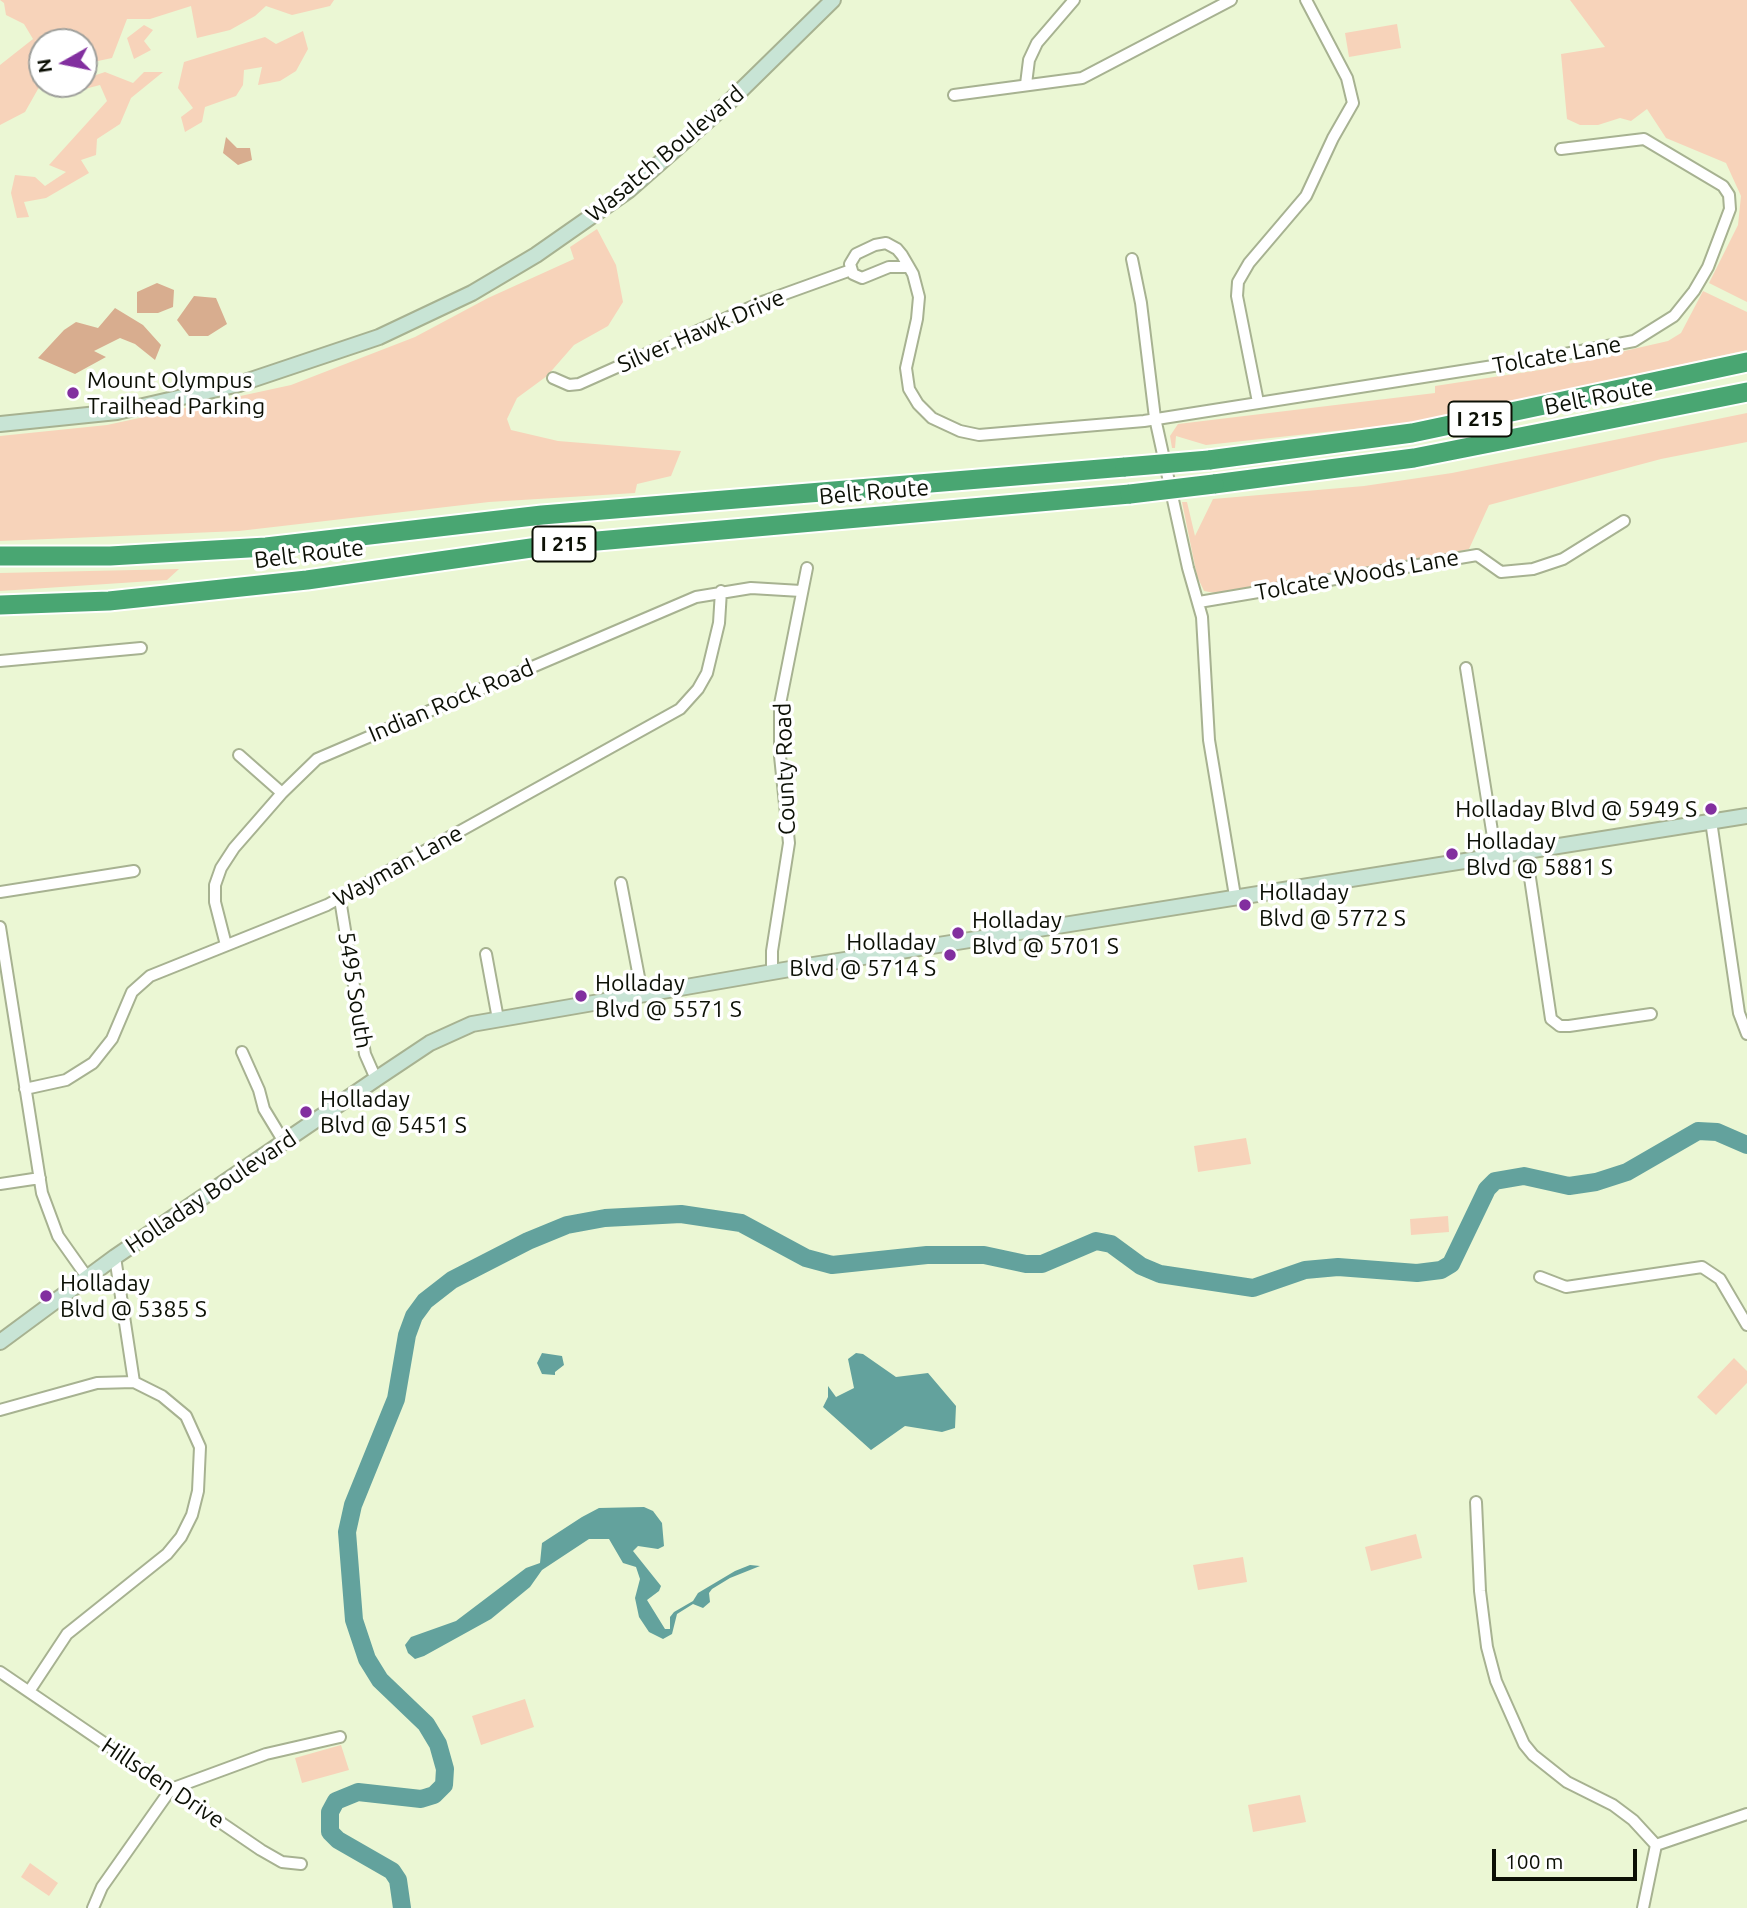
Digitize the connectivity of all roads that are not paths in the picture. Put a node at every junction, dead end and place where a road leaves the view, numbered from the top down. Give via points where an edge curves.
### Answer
1 (834, 0) edge
2 (1074, 0) edge
3 (1231, 0) edge
4 (1306, 0) edge
5 (1026, 84) junction
6 (954, 96) dead end
7 (1561, 149) dead end
8 (1132, 259) dead end
9 (909, 267) junction
10 (851, 270) junction
11 (1747, 362) edge
12 (552, 378) dead end
13 (1747, 392) edge
14 (1258, 402) junction
15 (1156, 418) junction
16 (0, 424) edge
17 (1624, 521) dead end
18 (0, 555) edge
19 (807, 568) dead end
20 (721, 591) junction
21 (801, 592) junction
22 (1199, 602) junction
23 (0, 605) edge
24 (141, 648) dead end
25 (0, 661) edge
26 (1466, 668) dead end
27 (239, 755) dead end
28 (282, 793) junction
29 (1747, 816) edge
30 (1711, 821) junction
31 (1526, 851) junction
32 (1496, 856) junction
33 (134, 871) dead end
34 (621, 883) dead end
35 (0, 892) edge
36 (1235, 896) junction
37 (340, 899) junction
38 (0, 927) edge
39 (226, 945) junction
40 (486, 954) dead end
41 (772, 971) junction
42 (642, 993) junction
43 (1651, 1014) dead end
44 (498, 1019) junction
45 (1747, 1034) edge
46 (242, 1052) dead end
47 (376, 1079) junction
48 (26, 1089) junction
49 (284, 1142) junction
50 (40, 1178) junction
51 (0, 1184) edge
52 (115, 1257) junction
53 (87, 1277) junction
54 (1540, 1277) dead end
55 (1747, 1325) edge
56 (0, 1342) edge
57 (134, 1382) junction
58 (0, 1410) edge
59 (1476, 1502) dead end
60 (0, 1671) edge
61 (30, 1690) junction
62 (340, 1737) dead end
63 (171, 1789) junction
64 (1747, 1814) edge
65 (1656, 1845) junction
66 (301, 1864) dead end
67 (93, 1908) edge
68 (1643, 1908) edge

1 - 16 main road, Wasatch Boulevard via 629,190 536,256 462,298 342,351 226,388 109,414
2 - 5 street via 1033,51
3 - 5 street via 1090,75
4 - 14 street via 1346,78 1353,103 1306,196 1238,282
5 - 6 street
7 - 14 street, Tolcate Lane via 1644,139 1726,190 1730,209 1708,267 1674,316 1621,345
8 - 15 street
9 - 10 street, Silver Hawk Drive via 889,267 862,278
9 - 10 street, Silver Hawk Drive via 897,249 883,243 856,254
9 - 15 street via 919,304 907,382 918,404 941,423 988,436
10 - 12 street, Silver Hawk Drive via 765,301 579,384
11 - 18 highway, Belt Route / I 215, bridge via 1412,433 1209,460 542,515 266,547 110,556
13 - 23 highway, Belt Route / I 215, bridge via 1414,458 1214,484 552,545 307,580 109,601
14 - 15 street, Tolcate Lane
15 - 22 street
17 - 22 street, Tolcate Woods Lane via 1563,559 1532,569 1501,572 1477,555
19 - 21 street, County Road
20 - 21 street, Indian Rock Road
20 - 28 street, Indian Rock Road via 696,597 332,751 311,764
20 - 37 street, Wayman Lane via 707,673 680,709
21 - 41 street, County Road via 780,704 789,843
22 - 36 street via 1209,740
24 - 25 street
26 - 32 street
27 - 28 street
28 - 39 street, Indian Rock Road via 234,848 218,876 215,902
29 - 30 main road, Holladay Boulevard
30 - 31 main road, Holladay Boulevard
30 - 45 street
31 - 32 main road, Holladay Boulevard
31 - 43 street via 1551,1019 1560,1027
32 - 36 main road, Holladay Boulevard
33 - 35 street
34 - 42 street
36 - 41 main road, Holladay Boulevard
37 - 39 street, Wayman Lane
37 - 47 street, 5495 South via 365,1054
38 - 48 street
39 - 48 street, Wayman Lane via 150,976 132,992 112,1039 93,1063 66,1080
40 - 44 street
41 - 42 main road, Holladay Boulevard
42 - 44 main road, Holladay Boulevard
44 - 47 main road, Holladay Boulevard via 471,1024 440,1038
46 - 49 street via 264,1109
47 - 49 main road, Holladay Boulevard
48 - 50 street
49 - 52 main road, Holladay Boulevard
50 - 51 street
50 - 53 street via 53,1225
52 - 53 main road, Holladay Boulevard
52 - 57 street
53 - 56 main road, Holladay Boulevard
54 - 55 street via 1566,1287 1702,1267 1720,1279
57 - 58 street via 97,1383
57 - 61 street via 177,1406 194,1430 201,1470 192,1515 167,1554 68,1634
59 - 65 street via 1487,1647 1496,1681 1524,1744 1559,1776 1633,1820
60 - 61 street, Hillsden Drive
61 - 63 street, Hillsden Drive
62 - 63 street via 267,1754
63 - 66 street, Hillsden Drive via 271,1856
63 - 67 street via 102,1886
64 - 65 street
65 - 68 street

